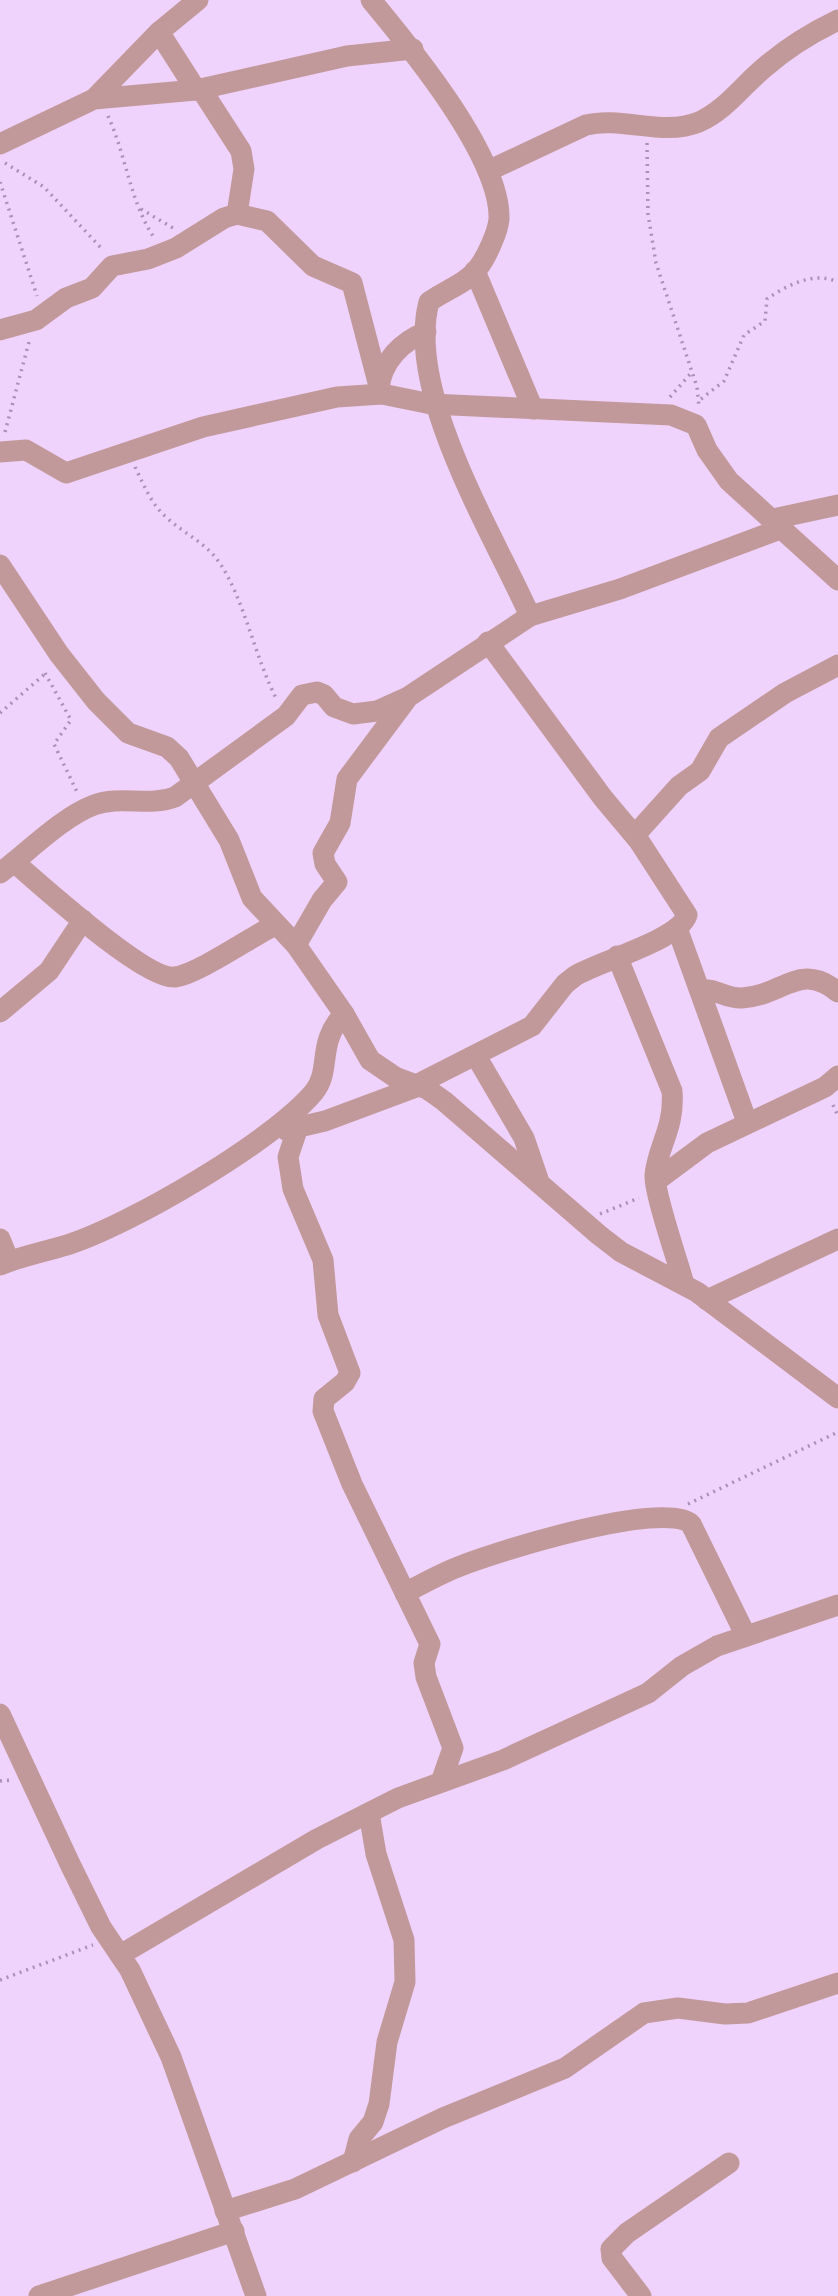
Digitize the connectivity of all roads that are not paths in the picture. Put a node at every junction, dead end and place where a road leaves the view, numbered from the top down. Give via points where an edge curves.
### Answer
1 (198, 0) edge
2 (371, 0) edge
3 (838, 20) edge
4 (159, 32) junction
5 (413, 49) junction
6 (198, 90) junction
7 (97, 98) junction
8 (0, 144) edge
9 (488, 171) junction
10 (237, 214) junction
11 (475, 271) junction
12 (0, 330) edge
13 (426, 332) junction
14 (378, 390) junction
15 (437, 404) junction
16 (533, 410) junction
17 (1, 451) edge
18 (838, 505) edge
19 (778, 523) junction
20 (0, 565) edge
21 (838, 580) edge
22 (530, 616) junction
23 (488, 642) junction
24 (838, 665) edge
25 (408, 697) junction
26 (194, 786) junction
27 (635, 835) junction
28 (7, 868) edge
29 (83, 920) junction
30 (275, 925) junction
31 (677, 928) junction
32 (296, 945) junction
33 (617, 956) junction
34 (700, 990) junction
35 (838, 992) edge
36 (0, 1012) edge
37 (344, 1014) junction
38 (476, 1056) junction
39 (838, 1076) edge
40 (418, 1085) junction
41 (747, 1122) junction
42 (298, 1127) junction
43 (264, 1135) junction
44 (538, 1180) junction
45 (657, 1185) junction
46 (0, 1239) edge
47 (838, 1239) edge
48 (5, 1263) edge
49 (684, 1284) junction
50 (707, 1300) junction
51 (838, 1398) edge
52 (405, 1593) junction
53 (838, 1605) edge
54 (746, 1636) junction
55 (0, 1714) edge
56 (441, 1782) junction
57 (369, 1813) junction
58 (114, 1946) junction
59 (838, 1983) edge
60 (353, 2162) junction
61 (729, 2163) dead end
62 (225, 2211) junction
63 (234, 2231) junction
64 (38, 2296) edge
65 (256, 2296) edge
66 (641, 2296) edge

1 - 4 street
2 - 5 street
3 - 9 street via 792,44 718,112 696,123 647,127 602,121
4 - 6 street
4 - 7 street
5 - 6 street via 347,56
5 - 9 street
6 - 7 street
6 - 10 street via 241,151 244,162
7 - 8 street
9 - 11 street via 499,221
10 - 12 street via 164,253 113,266 92,288 39,317
10 - 14 street via 267,221 313,266 352,283
11 - 13 street via 429,302
11 - 16 street
13 - 14 street via 395,353
13 - 15 street
14 - 15 street
14 - 17 street via 240,418 66,473 26,450
15 - 16 street
15 - 22 street via 459,467
16 - 19 street via 681,416 696,425 729,481
18 - 19 street
19 - 21 street
19 - 22 street via 620,589
20 - 26 street via 62,658 128,733 174,752
22 - 23 street
23 - 25 street
23 - 27 street
24 - 27 street via 785,693 719,738 700,771 679,786
25 - 26 street via 377,711 353,714 334,707 324,695 302,695 286,716
25 - 32 street via 350,772 340,822 324,853 325,864 337,882
26 - 28 street via 165,801 115,801 86,810
26 - 30 street via 229,840 252,898
27 - 31 street via 687,911 687,919
28 - 29 street
29 - 30 street via 163,977 182,975
29 - 36 street via 49,971
30 - 32 street
31 - 33 street
31 - 34 street
32 - 37 street
33 - 38 street via 575,976 532,1026
33 - 45 street via 671,1091 673,1108
34 - 35 street via 743,998 815,977
34 - 41 street
37 - 40 street via 370,1060 395,1077
37 - 43 street via 331,1029 317,1089
38 - 40 street
38 - 44 street via 524,1138
39 - 41 street via 825,1087
40 - 42 street
40 - 44 street via 444,1101
41 - 45 street via 691,1152
42 - 43 street
42 - 52 street via 288,1157 293,1189 323,1260 328,1315 350,1373 324,1399 323,1411 352,1484
43 - 48 street via 121,1223
44 - 49 street via 621,1252
45 - 49 street
46 - 48 street
47 - 50 street
49 - 50 street
50 - 51 street
52 - 54 street via 508,1548 668,1515 686,1518 691,1524
52 - 56 street via 430,1644 424,1663 426,1677 453,1748
53 - 54 street
54 - 56 street via 695,1658 648,1693 503,1760
55 - 58 street
56 - 57 street
57 - 58 street via 197,1908
57 - 60 street via 376,1854 404,1940 405,1972 387,2042 379,2104 373,2122 359,2139
58 - 62 street via 171,2057
59 - 60 street via 748,2013 678,2008 644,2013 565,2068 443,2118
60 - 62 street via 295,2189
61 - 66 street via 627,2233 611,2249 612,2258
62 - 63 street
63 - 64 street
63 - 65 street

